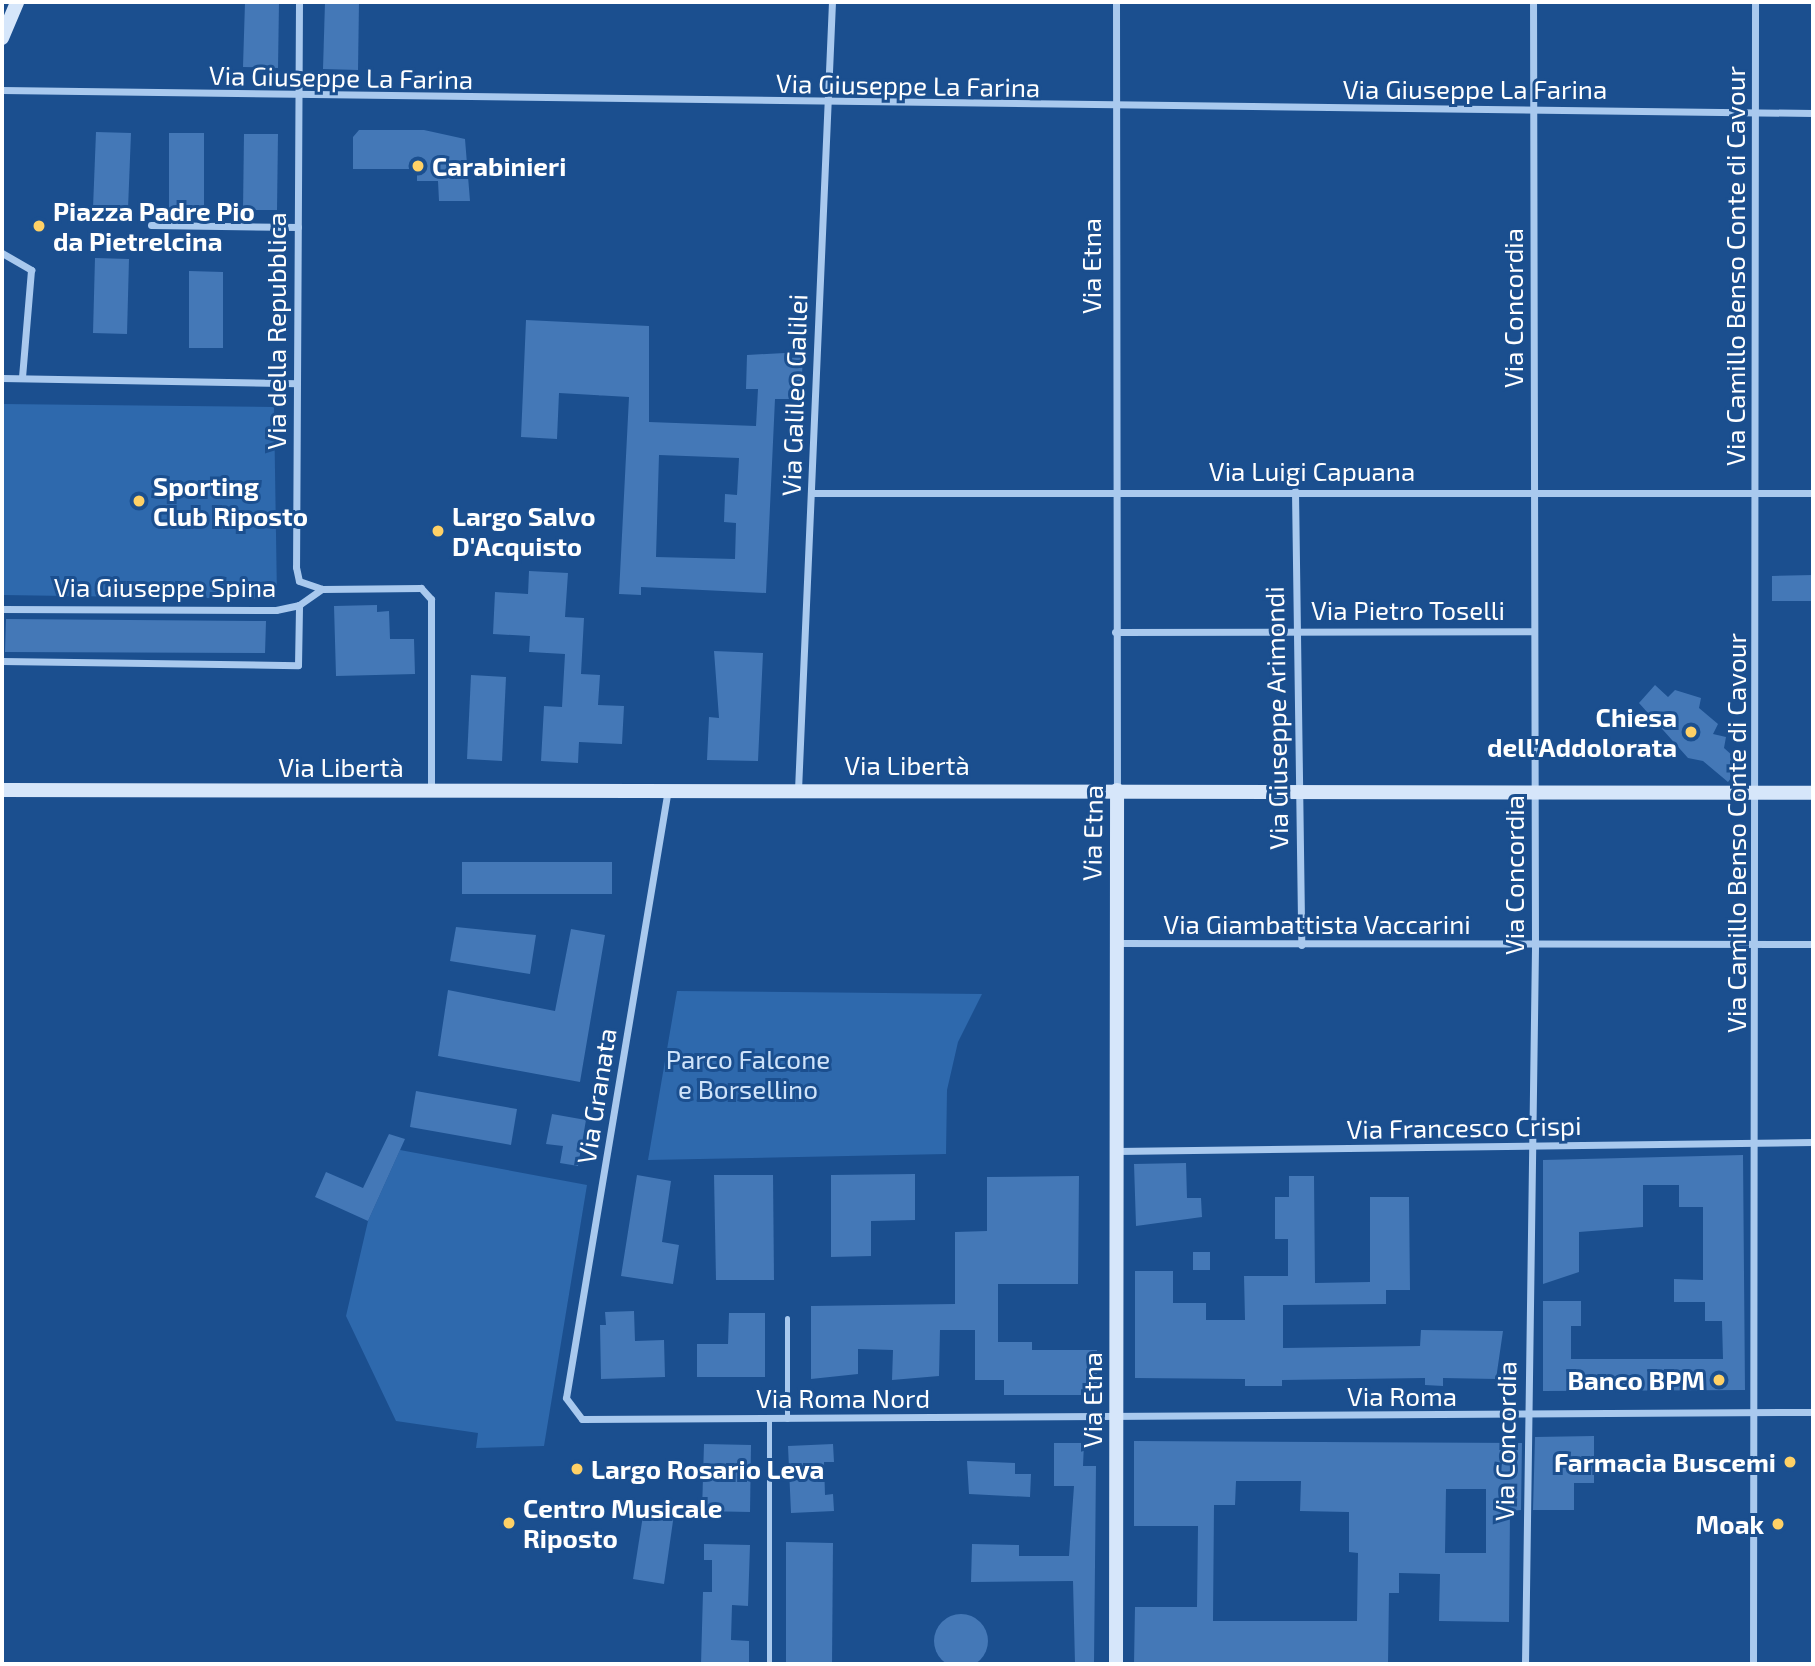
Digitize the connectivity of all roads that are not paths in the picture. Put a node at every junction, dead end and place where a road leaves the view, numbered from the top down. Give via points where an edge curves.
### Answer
1 (17, 2) edge
2 (299, 2) edge
3 (832, 2) edge
4 (1116, 2) edge
5 (1533, 2) edge
6 (1755, 2) edge
7 (2, 38) edge
8 (2, 90) edge
9 (298, 97) junction
10 (827, 106) junction
11 (1116, 108) junction
12 (1534, 110) junction
13 (1756, 113) junction
14 (1813, 113) edge
15 (151, 225) dead end
16 (298, 227) junction
17 (2, 253) edge
18 (2, 378) edge
19 (22, 378) junction
20 (297, 383) junction
21 (1294, 491) junction
22 (1534, 491) junction
23 (1116, 492) junction
24 (1813, 493) edge
25 (811, 494) junction
26 (1756, 494) junction
27 (322, 589) junction
28 (299, 606) junction
29 (2, 608) edge
30 (1534, 631) junction
31 (1115, 632) junction
32 (1295, 632) junction
33 (2, 661) edge
34 (669, 787) junction
35 (2, 790) edge
36 (798, 790) junction
37 (1117, 790) junction
38 (431, 792) junction
39 (1297, 792) junction
40 (1534, 792) junction
41 (1758, 792) junction
42 (1813, 793) edge
43 (1115, 943) junction
44 (1757, 943) junction
45 (1813, 944) edge
46 (1301, 945) junction
47 (1535, 946) junction
48 (1757, 1142) junction
49 (1813, 1142) edge
50 (1530, 1148) junction
51 (1116, 1151) junction
52 (787, 1318) dead end
53 (573, 1411) joint
54 (1755, 1412) junction
55 (1813, 1412) edge
56 (1527, 1416) junction
57 (769, 1419) junction
58 (787, 1419) junction
59 (1117, 1419) junction
60 (769, 1664) edge
61 (1116, 1664) edge
62 (1525, 1664) edge
63 (1753, 1664) edge

1 - 7 street
2 - 9 street, Via della Repubblica
3 - 10 street, Via Galileo Galilei
4 - 11 street, Via Etna
5 - 12 street, Via Concordia
6 - 13 street, Via Camillo Benso Conte di Cavour
8 - 9 street, Via Giuseppe La Farina
9 - 10 street, Via Giuseppe La Farina
9 - 16 street, Via della Repubblica
10 - 11 street, Via Giuseppe La Farina
10 - 25 street, Via Galileo Galilei
11 - 12 street, Via Giuseppe La Farina
11 - 23 street, Via Etna
12 - 13 street, Via Giuseppe La Farina
12 - 22 street, Via Concordia
13 - 14 street, Via Giuseppe La Farina
13 - 26 street, Via Camillo Benso Conte di Cavour
15 - 16 street
16 - 20 street, Via della Repubblica
17 - 19 street via 31,270
18 - 19 street
19 - 20 street
20 - 27 street, Via della Repubblica via 296,566 299,580
21 - 22 street, Via Luigi Capuana
21 - 23 street, Via Luigi Capuana
21 - 32 street, Via Giuseppe Arimondi
22 - 26 street, Via Luigi Capuana
22 - 30 street, Via Concordia
23 - 25 street, Via Luigi Capuana
23 - 31 street, Via Etna
24 - 26 street, Via Luigi Capuana
25 - 36 street, Via Galileo Galilei
26 - 41 street, Via Camillo Benso Conte di Cavour
27 - 28 street, Via Giuseppe Spina
27 - 38 street via 421,588 432,599
28 - 29 street, Via Giuseppe Spina
28 - 33 street via 298,665
30 - 32 street, Via Pietro Toselli
30 - 40 street, Via Concordia
31 - 32 street, Via Pietro Toselli
31 - 37 street, Via Etna
32 - 39 street, Via Giuseppe Arimondi
34 - 36 street, Via Libertà
34 - 38 street, Via Libertà
34 - 53 street, Via Granata via 566,1398
35 - 38 street, Via Libertà
36 - 37 street, Via Libertà
37 - 39 street, Via Libertà
37 - 43 street, Via Etna
39 - 40 street, Via Libertà
39 - 46 street, Via Giuseppe Arimondi
40 - 41 street, Via Libertà
40 - 47 street, Via Concordia
41 - 42 street, Via Libertà
41 - 44 street, Via Camillo Benso Conte di Cavour
43 - 46 street, Via Giambattista Vaccarini
43 - 51 street, Via Etna
44 - 45 street, Via Giambattista Vaccarini
44 - 47 street, Via Giambattista Vaccarini
44 - 48 street, Via Camillo Benso Conte di Cavour
46 - 47 street, Via Giambattista Vaccarini
47 - 50 street, Via Concordia
48 - 49 street, Via Francesco Crispi
48 - 50 street, Via Francesco Crispi
48 - 54 street, Via Camillo Benso Conte di Cavour
50 - 51 street, Via Francesco Crispi
50 - 56 street, Via Concordia
51 - 59 street, Via Etna
52 - 58 lane
53 - 57 street, Via Roma Nord via 582,1419
54 - 55 street, Via Roma
54 - 56 street, Via Roma
54 - 63 street, Via Camillo Benso Conte di Cavour
56 - 59 street, Via Roma
56 - 62 street, Via Concordia
57 - 58 street, Via Roma Nord
57 - 60 lane
58 - 59 street, Via Roma Nord
59 - 61 street, Via Etna

